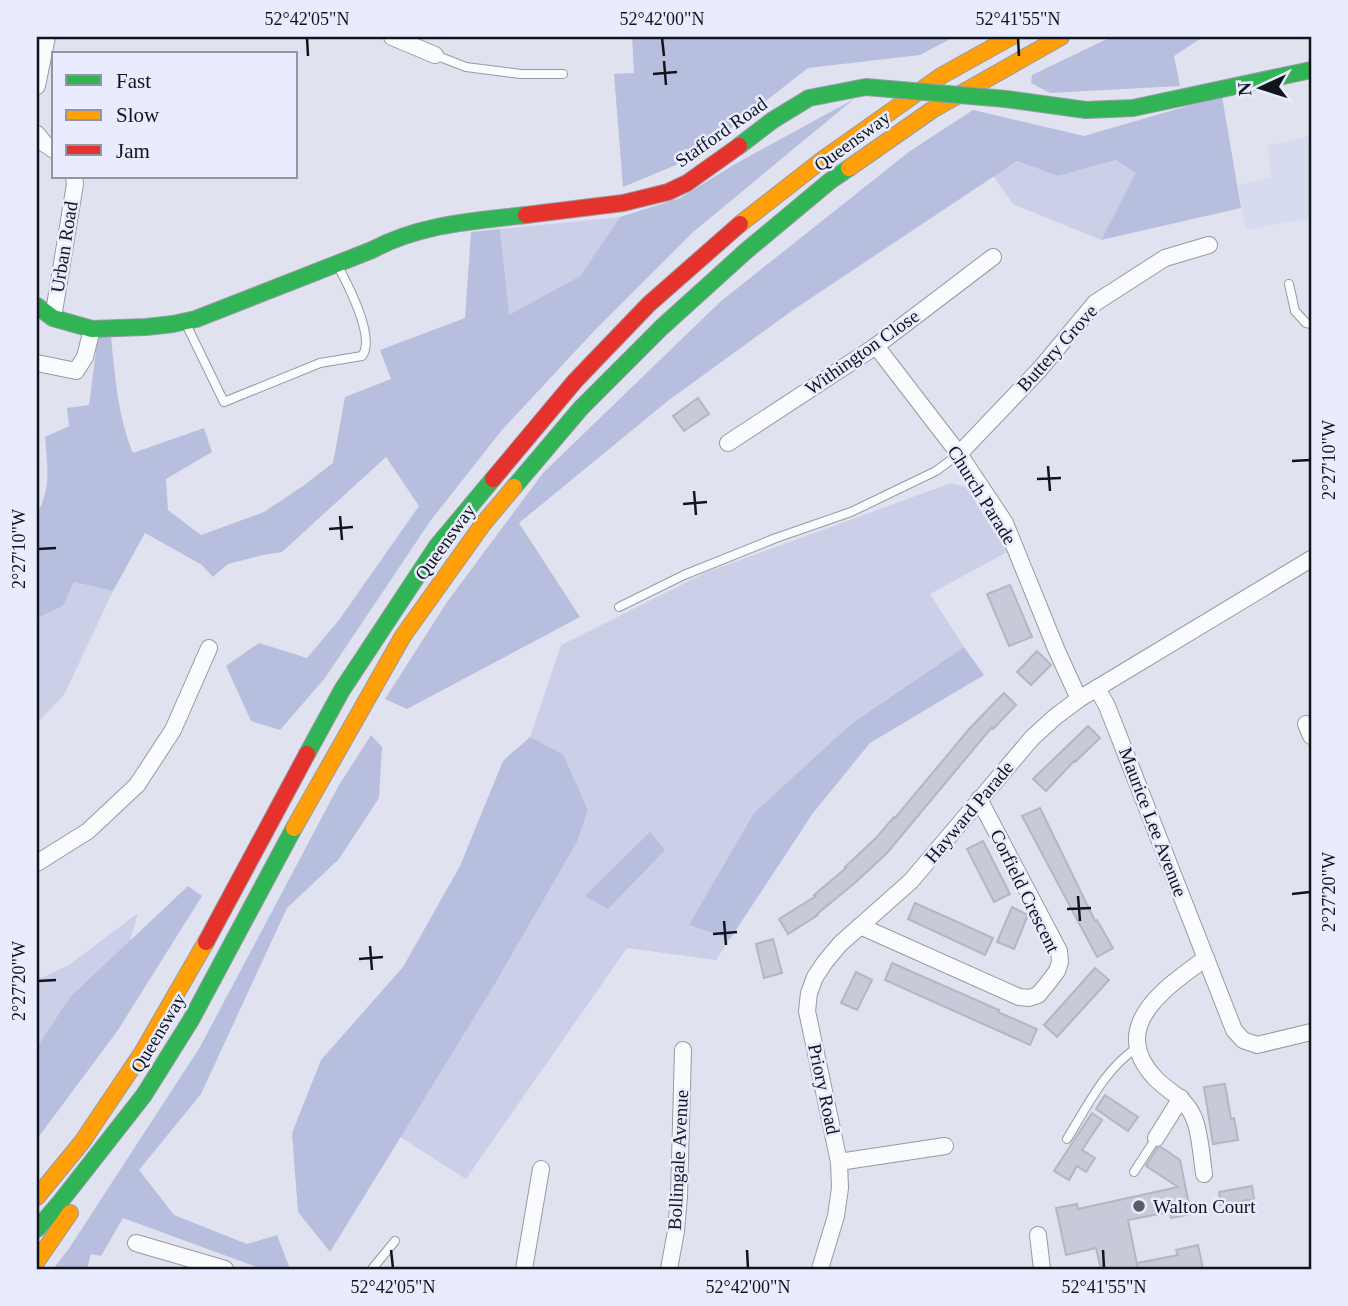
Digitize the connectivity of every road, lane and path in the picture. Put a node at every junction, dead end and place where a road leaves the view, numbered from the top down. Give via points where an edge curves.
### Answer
1 (47, 37) edge
2 (392, 37) edge
3 (1011, 37) edge
4 (1061, 37) edge
5 (423, 56) joint
6 (1311, 70) edge
7 (563, 74) dead end
8 (37, 86) edge
9 (37, 134) edge
10 (52, 149) edge
11 (74, 178) edge
12 (1209, 245) dead end
13 (993, 257) dead end
14 (337, 263) junction
15 (1289, 284) dead end
16 (37, 306) edge
17 (53, 318) junction
18 (184, 321) junction
19 (1311, 324) edge
20 (92, 329) junction
21 (876, 346) junction
22 (37, 363) edge
23 (727, 443) dead end
24 (959, 454) junction
25 (1311, 559) edge
26 (619, 607) dead end
27 (209, 648) dead end
28 (1097, 688) junction
29 (1079, 699) junction
30 (979, 799) junction
31 (37, 863) edge
32 (860, 926) junction
33 (1206, 958) junction
34 (1311, 1031) edge
35 (1138, 1047) junction
36 (683, 1050) dead end
37 (142, 1053) junction
38 (144, 1095) junction
39 (1181, 1098) junction
40 (1156, 1138) joint
41 (1067, 1139) dead end
42 (62, 1141) dead end
43 (945, 1146) dead end
44 (839, 1163) junction
45 (541, 1169) dead end
46 (1134, 1172) dead end
47 (1205, 1174) dead end
48 (37, 1197) edge
49 (37, 1229) edge
50 (1038, 1235) dead end
51 (395, 1241) dead end
52 (136, 1242) dead end
53 (37, 1261) edge
54 (225, 1269) edge
55 (372, 1269) edge
56 (524, 1269) edge
57 (669, 1269) edge
58 (820, 1269) edge
59 (1042, 1269) edge

1 - 8 street
2 - 5 street
3 - 37 main road, Queensway via 940,76 822,160 649,304 575,381 437,546 342,690
4 - 38 main road, Queensway via 932,110 830,181 662,327 581,408 483,524 403,636 191,1020
5 - 7 lane via 521,75
6 - 14 main road, Stafford Road, bridge via 1133,108 1086,110 866,87 809,98 668,192 623,203 416,230
9 - 10 street
11 - 17 street, Urban Road
12 - 24 street, Buttery Grove via 1165,258 1095,303
13 - 21 street, Withington Close
14 - 18 main road, Stafford Road
14 - 18 lane via 362,320 366,348 362,356 320,363 224,402
15 - 19 lane via 1295,311
16 - 17 main road
17 - 20 main road, Stafford Road
18 - 20 main road, Stafford Road
20 - 22 street via 76,371
21 - 23 street, Withington Close
21 - 24 street, Church Parade
24 - 26 lane via 936,471 851,512 684,575
24 - 29 street, Church Parade via 1007,529
25 - 28 street
27 - 31 street via 173,730 137,785 89,831
28 - 29 street, Hayward Parade
28 - 33 street, Maurice Lee Avenue
29 - 30 street, Hayward Parade via 1032,738
30 - 32 street, Hayward Parade via 911,881
30 - 32 street, Corfield Crescent via 1059,951 1057,971 1038,995 1019,998
32 - 44 street, Priory Road via 815,977 807,1011
33 - 34 street, Maurice Lee Avenue via 1234,1030 1243,1040 1257,1045
33 - 35 street via 1169,985 1148,1008 1137,1030
35 - 39 street via 1157,1080
35 - 41 lane via 1120,1060
36 - 57 street, Bollingale Avenue via 678,1196
37 - 42 main road
37 - 48 main road, Queensway via 82,1142
38 - 49 main road, Queensway
38 - 53 main road
39 - 40 street
39 - 47 street via 1195,1121
40 - 46 lane
43 - 44 street
44 - 58 street, Priory Road via 836,1216
45 - 56 street
50 - 59 street
51 - 55 lane
52 - 54 street

